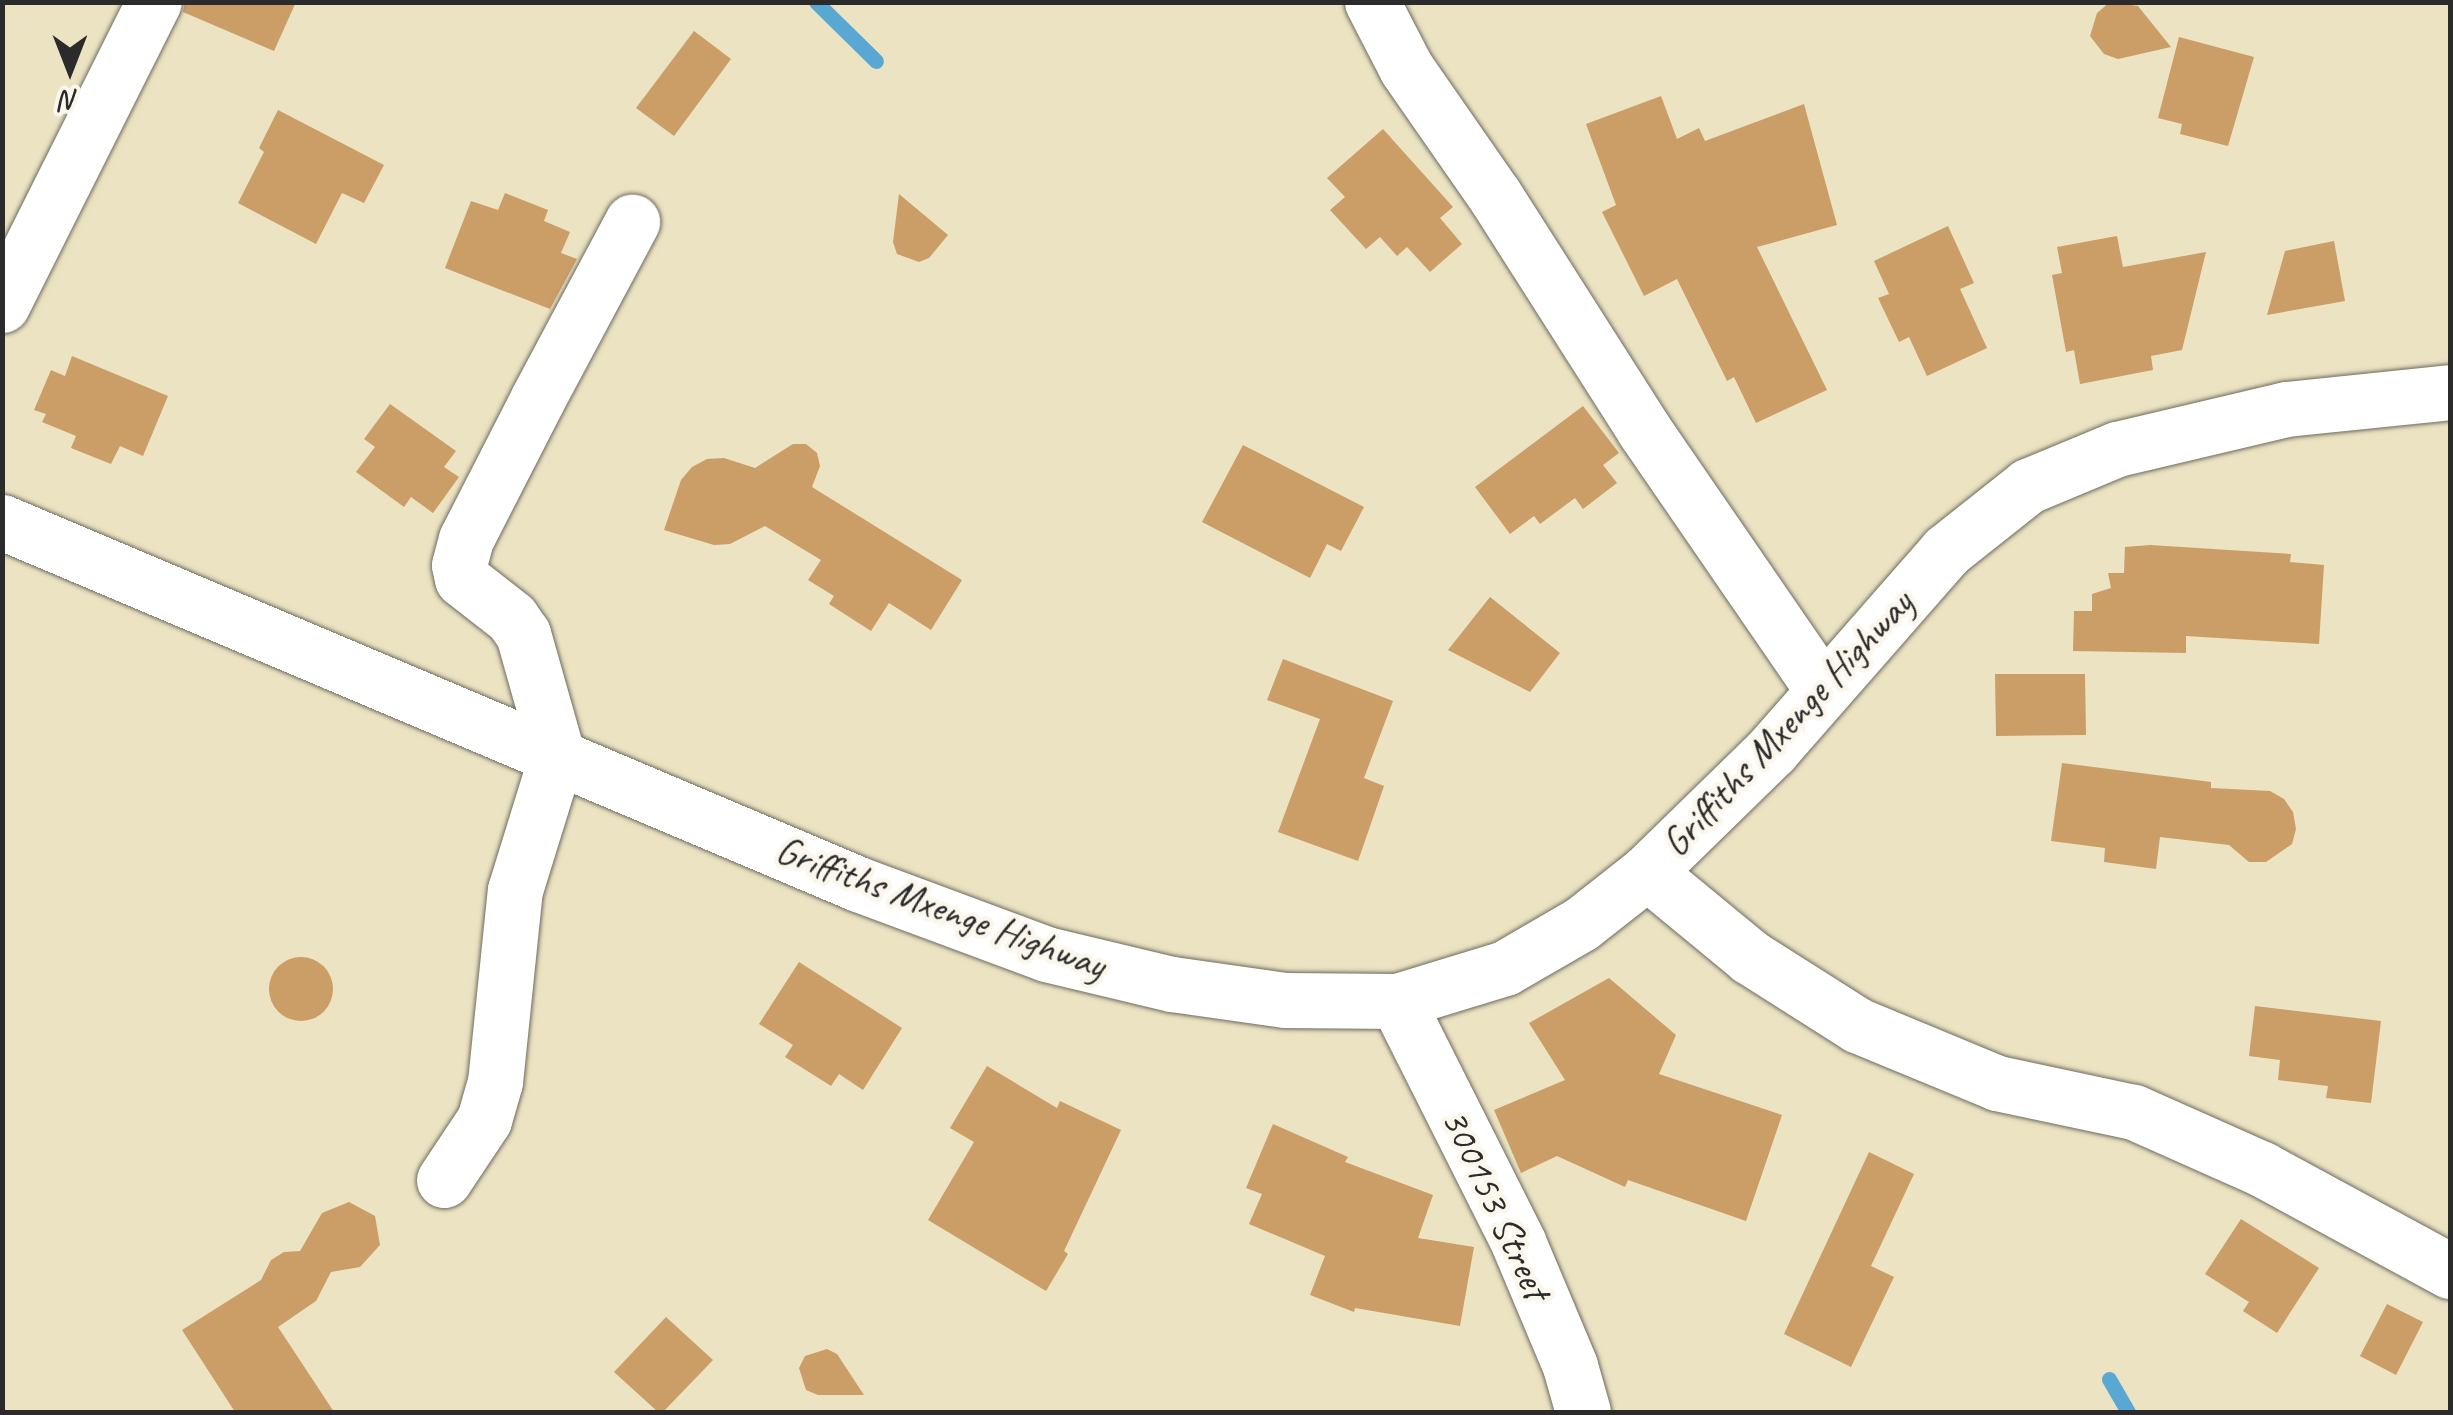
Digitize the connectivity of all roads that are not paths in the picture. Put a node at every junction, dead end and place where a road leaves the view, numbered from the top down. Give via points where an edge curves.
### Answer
1 (154, 2) edge
2 (1372, 2) edge
3 (632, 222) dead end
4 (2, 305) edge
5 (2450, 392) edge
6 (2, 522) edge
7 (1821, 688) junction
8 (557, 754) junction
9 (1647, 872) junction
10 (1398, 1001) junction
11 (444, 1180) dead end
12 (2450, 1271) edge
13 (1583, 1412) edge

1 - 4 street
2 - 7 street via 1406,68
3 - 8 street via 466,539 459,564 462,579 523,634
5 - 7 street, Griffiths Mxenge Highway via 2286,409 2118,450 2028,486 1946,550
6 - 8 street, Griffiths Mxenge Highway
7 - 9 street, Griffiths Mxenge Highway via 1772,750
8 - 10 street, Griffiths Mxenge Highway via 858,884 1046,954 1172,984 1285,1000
8 - 11 street via 514,890 495,1082 484,1120
9 - 10 street, Griffiths Mxenge Highway via 1581,924 1505,968
9 - 12 street via 1750,957 1857,1025 1996,1083 2134,1112 2262,1169
10 - 13 street, 300153 Street via 1518,1242

